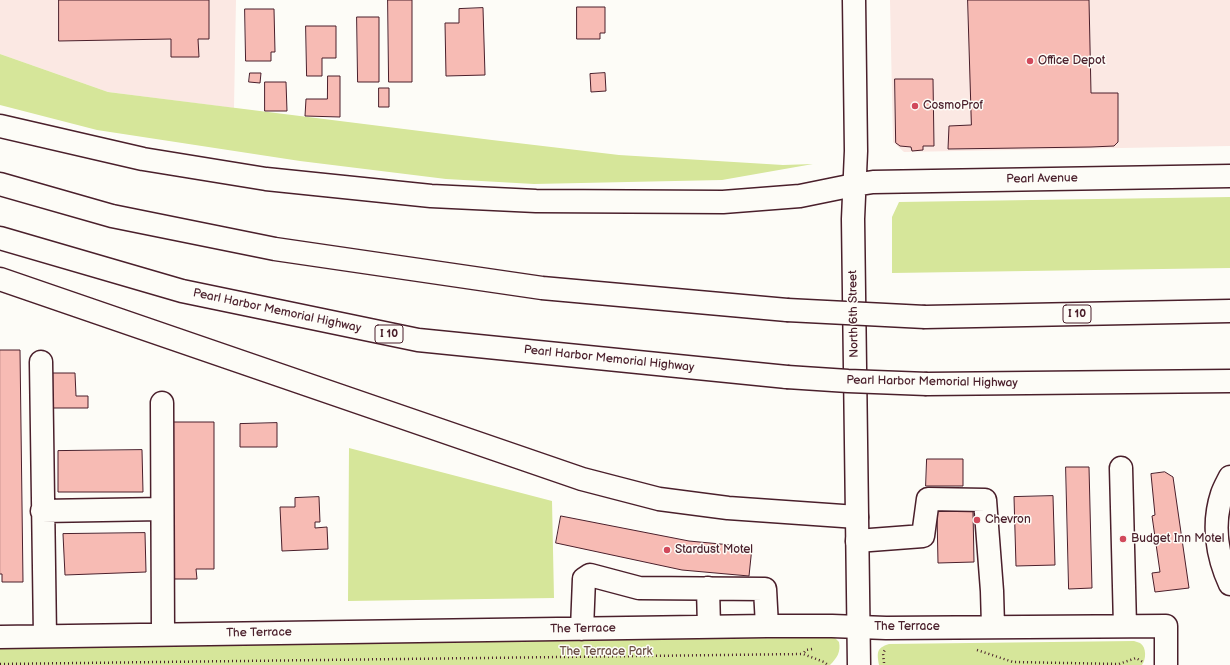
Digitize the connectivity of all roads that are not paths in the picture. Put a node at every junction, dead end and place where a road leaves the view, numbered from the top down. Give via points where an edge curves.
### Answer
1 (854, 0) edge
2 (0, 126) edge
3 (1230, 176) edge
4 (0, 184) edge
5 (854, 185) junction
6 (0, 238) edge
7 (0, 279) edge
8 (1230, 311) edge
9 (41, 362) dead end
10 (1230, 381) edge
11 (162, 403) dead end
12 (1121, 468) dead end
13 (1230, 477) edge
14 (162, 509) junction
15 (42, 511) junction
16 (857, 517) junction
17 (857, 541) junction
18 (1230, 584) edge
19 (708, 588) junction
20 (767, 626) junction
21 (993, 626) junction
22 (1126, 626) junction
23 (709, 627) junction
24 (858, 627) junction
25 (582, 629) junction
26 (163, 634) junction
27 (45, 636) junction
28 (0, 637) edge
29 (859, 665) edge
30 (1166, 665) edge

1 - 5 main road, North 6th Street
2 - 5 main road, Pearl Avenue via 143,159 258,178 431,196 536,201 723,202 800,196
3 - 5 main road, Pearl Avenue via 880,182
4 - 8 main road, I 10, bridge via 112,216 275,249 542,288 787,310 925,317
5 - 16 main road, North 6th Street via 852,219
6 - 10 main road, Pearl Harbor Memorial Highway / I 10, bridge via 182,291 418,340 848,381 927,384
7 - 16 main road via 582,479 659,499 728,508
9 - 15 main road
11 - 14 main road
12 - 22 main road
13 - 18 main road via 1222,494 1217,517 1217,543 1222,568
14 - 15 main road
14 - 26 main road
15 - 27 main road
16 - 17 main road, North 6th Street
17 - 21 main road via 923,536 928,499 985,500
17 - 24 main road, North 6th Street
19 - 20 main road via 765,589
19 - 23 main road
19 - 25 main road via 639,588 590,576 584,579
20 - 23 main road, The Terrace
20 - 24 main road, The Terrace
21 - 22 main road, The Terrace
21 - 24 main road, The Terrace
22 - 30 main road, The Terrace via 1166,626
23 - 25 main road, The Terrace
24 - 29 main road, North 6th Street
25 - 26 main road, The Terrace
26 - 27 main road, The Terrace
27 - 28 main road, The Terrace

